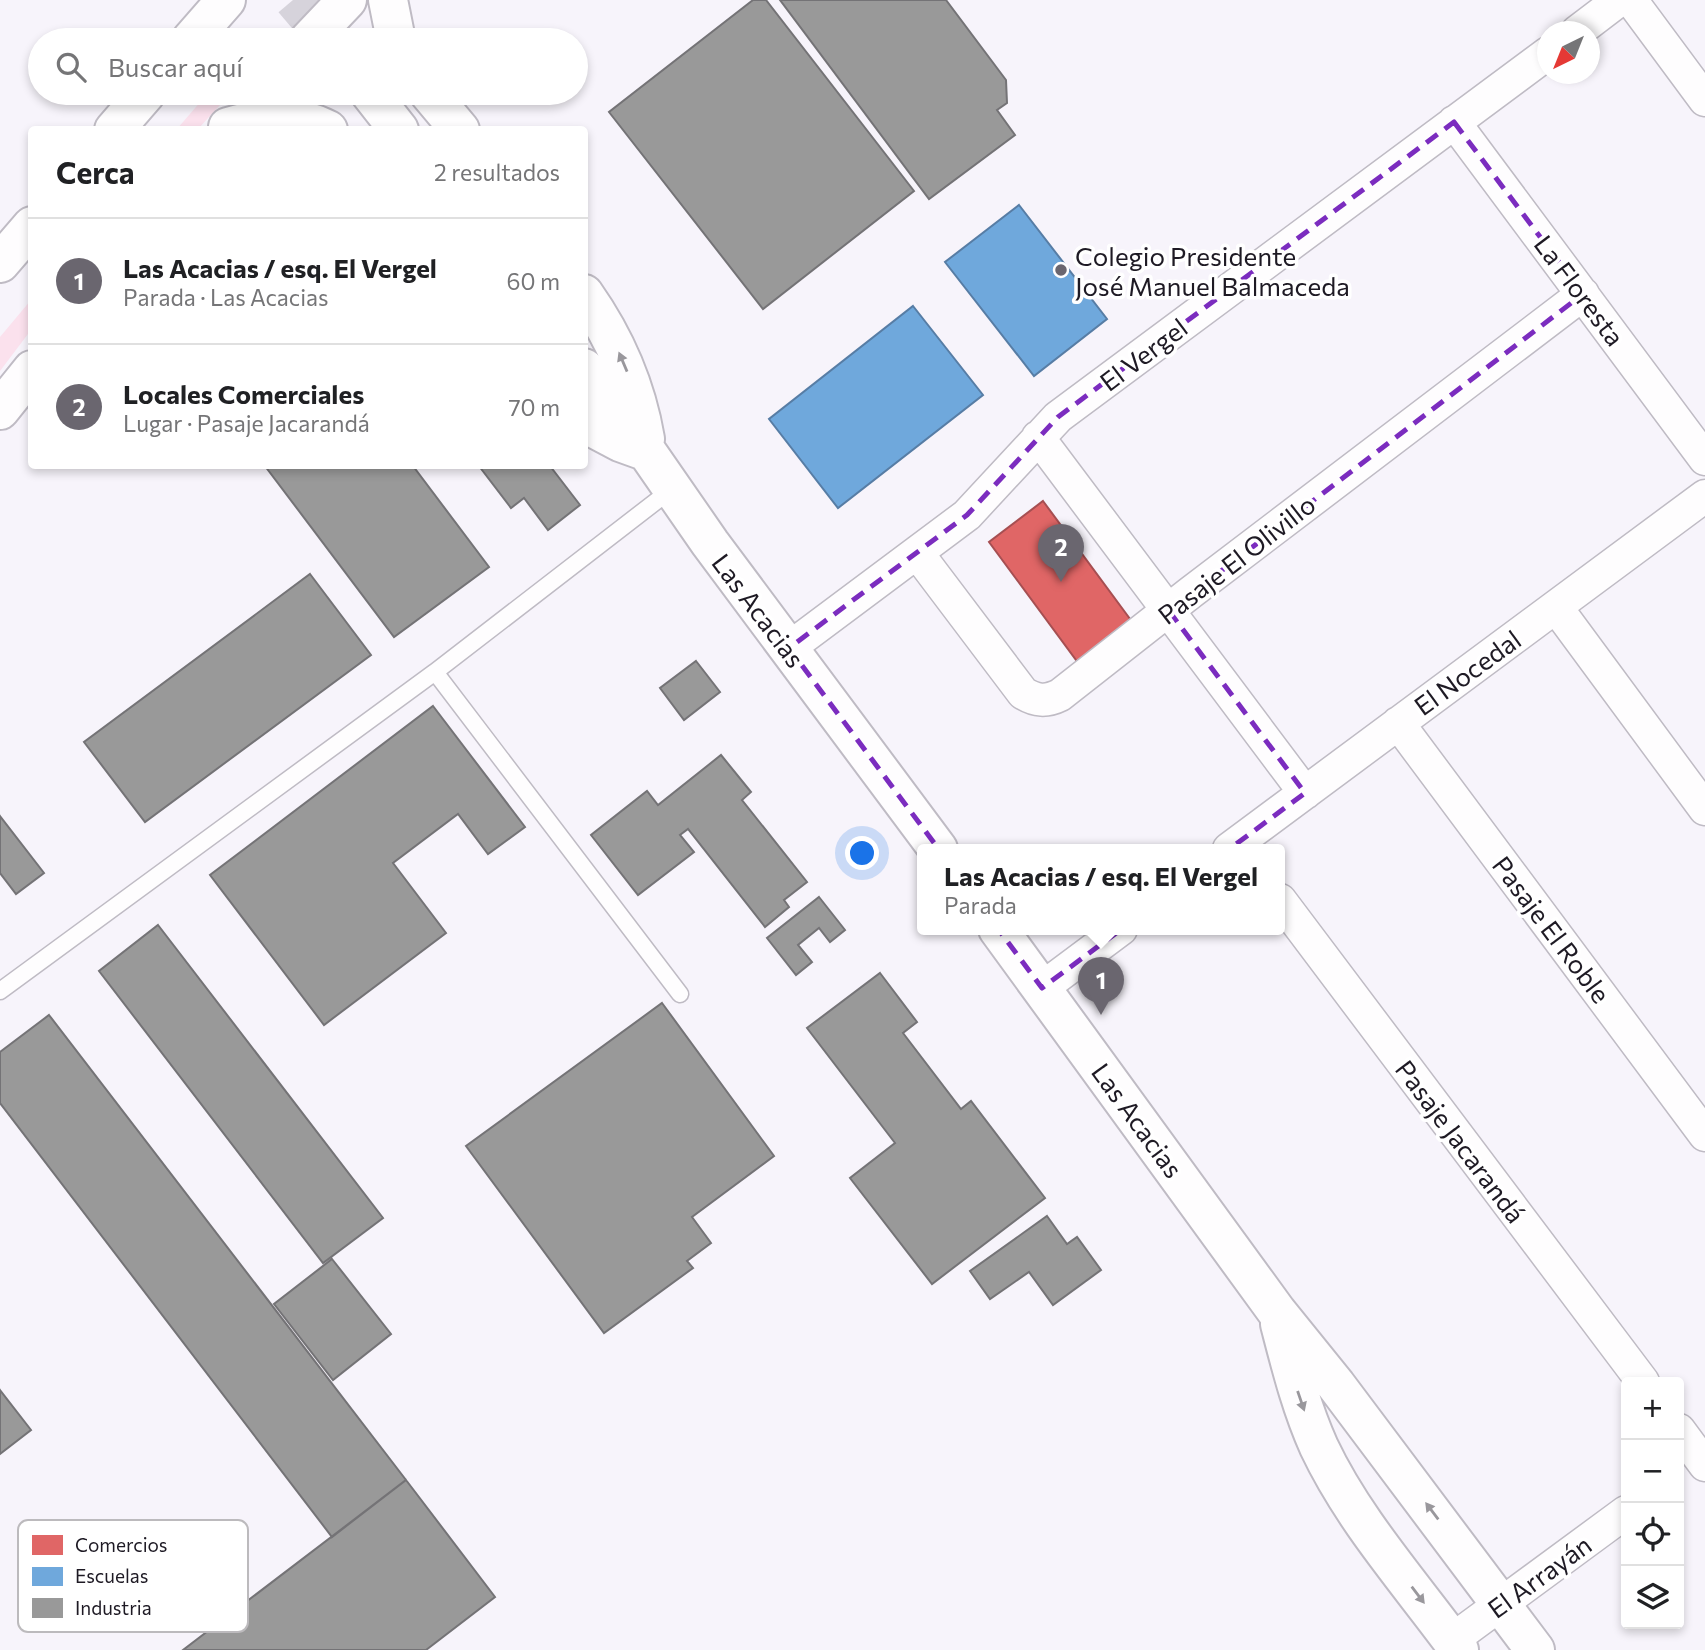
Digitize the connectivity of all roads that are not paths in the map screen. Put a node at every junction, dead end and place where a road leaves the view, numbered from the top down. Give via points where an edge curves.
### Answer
1 (226, 0) edge
2 (347, 0) edge
3 (387, 0) edge
4 (1619, 0) edge
5 (1631, 0) edge
6 (1591, 21) edge
7 (202, 28) edge
8 (320, 28) edge
9 (393, 28) edge
10 (1537, 61) edge
11 (1705, 100) edge
12 (136, 105) edge
13 (249, 105) edge
14 (379, 105) edge
15 (439, 105) edge
16 (1454, 122) junction
17 (117, 126) edge
18 (229, 126) edge
19 (233, 126) edge
20 (318, 126) edge
21 (396, 126) edge
22 (457, 126) edge
23 (28, 231) edge
24 (0, 263) edge
25 (1583, 295) junction
26 (588, 300) edge
27 (588, 373) edge
28 (28, 375) edge
29 (0, 411) edge
30 (588, 425) edge
31 (1038, 437) junction
32 (647, 452) junction
33 (1705, 459) edge
34 (672, 489) junction
35 (1705, 496) edge
36 (918, 554) junction
37 (1556, 607) junction
38 (1169, 611) junction
39 (789, 648) junction
40 (435, 672) junction
41 (1398, 723) junction
42 (1305, 793) junction
43 (1705, 809) edge
44 (934, 844) edge
45 (1240, 844) edge
46 (1285, 908) edge
47 (1002, 935) edge
48 (1113, 935) edge
49 (1042, 988) junction
50 (0, 991) edge
51 (680, 994) dead end
52 (1705, 1135) edge
53 (1277, 1312) junction
54 (1639, 1377) edge
55 (1684, 1439) edge
56 (1697, 1462) edge
57 (1621, 1516) edge
58 (1502, 1604) junction
59 (1456, 1645) edge
60 (1535, 1650) edge

1 - 7 main road
2 - 8 main road
3 - 9 main road
4 - 6 street
5 - 11 street
10 - 16 street, El Vergel
12 - 17 main road
13 - 18 main road
14 - 21 main road
15 - 22 main road
16 - 25 street, La Floresta
16 - 31 street, El Vergel via 1058,417
19 - 20 main road via 275,117
23 - 24 main road
25 - 33 street, La Floresta
25 - 38 street, Pasaje El Olivillo
32 -> 26 main road via 635,392 609,333
27 - 32 main road, Las Acacias
28 - 29 main road
30 - 32 main road
31 - 36 street, El Vergel via 967,515
31 - 38 street
32 - 34 main road, Las Acacias
34 - 39 main road, Las Acacias
34 - 40 lane
35 - 37 street, El Nocedal
36 - 38 street, Pasaje El Olivillo via 1023,693 1039,700 1060,695
36 - 39 street, El Vergel
37 - 41 street, El Nocedal
37 - 43 street
38 - 42 street
39 - 44 main road, Las Acacias
40 - 50 lane
40 - 51 lane
41 - 42 street, El Nocedal
41 - 52 street, Pasaje El Roble
42 - 45 street, El Nocedal
46 - 54 street, Pasaje Jacarandá
47 - 49 main road, Las Acacias
48 - 49 street
49 - 53 main road, Las Acacias
58 -> 53 main road, Las Acacias
53 -> 59 main road, Las Acacias via 1295,1384 1339,1484
55 - 56 street
57 - 58 street, El Arrayán
58 - 59 street, El Arrayán
58 - 60 main road, Las Acacias

